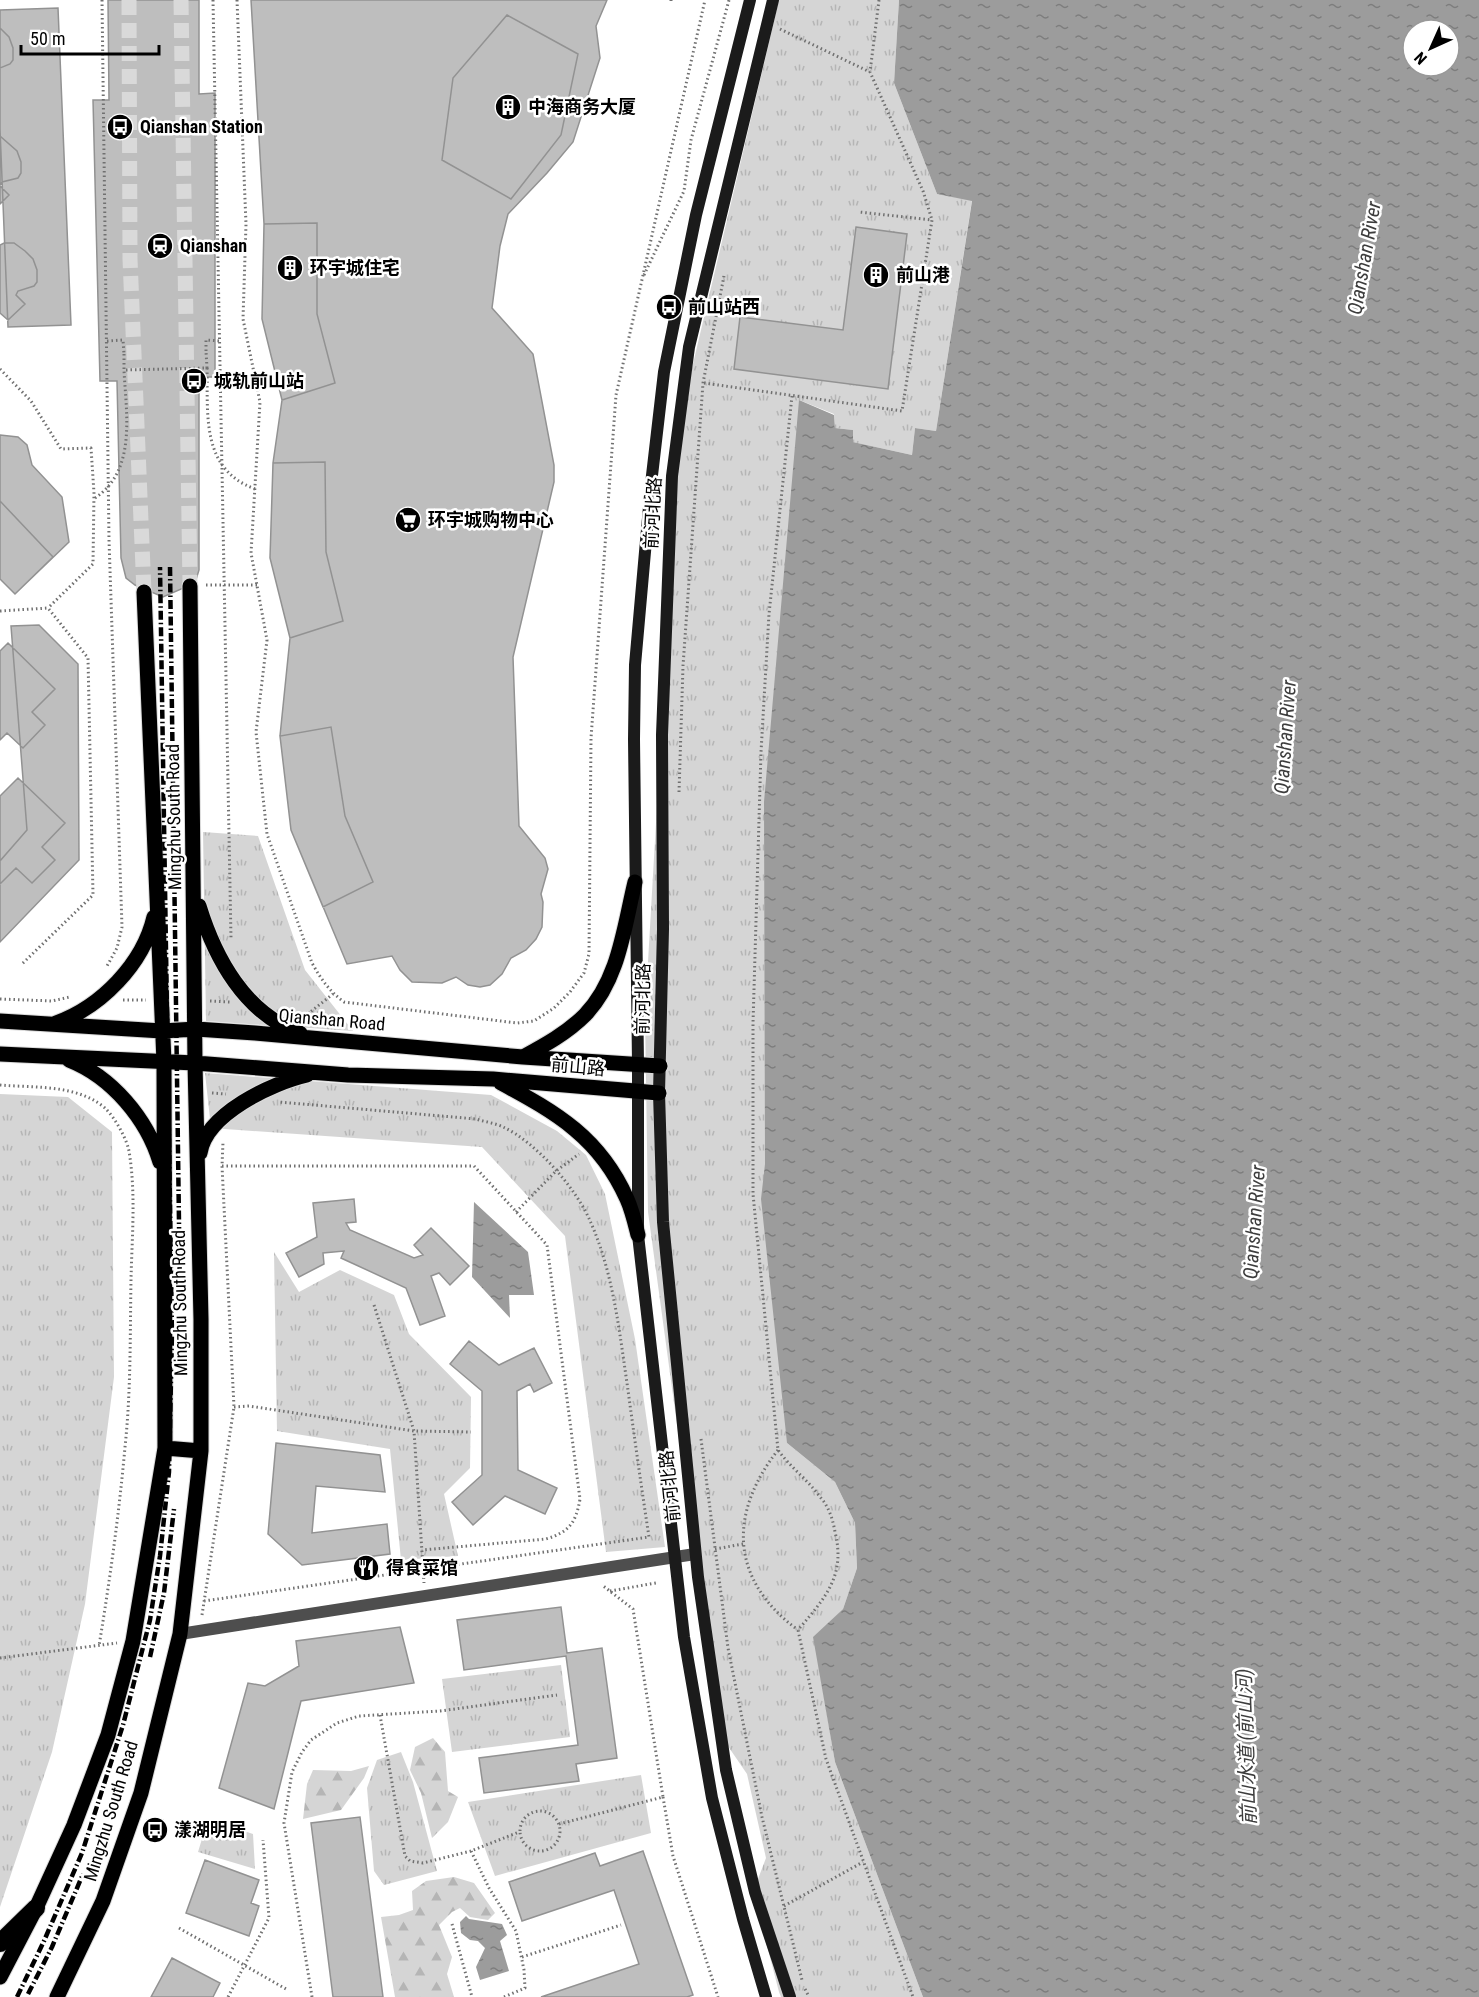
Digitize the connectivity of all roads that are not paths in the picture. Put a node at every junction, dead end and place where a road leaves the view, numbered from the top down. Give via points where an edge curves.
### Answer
1 (750, 0) edge
2 (773, 0) edge
3 (190, 586) tunnel mouth
4 (144, 592) tunnel mouth
5 (194, 881) junction
6 (635, 882) junction
7 (157, 902) junction
8 (0, 1021) edge
9 (52, 1024) junction
10 (196, 1029) junction
11 (162, 1030) junction
12 (320, 1039) junction
13 (0, 1054) edge
14 (52, 1056) junction
15 (524, 1057) junction
16 (164, 1062) junction
17 (195, 1063) junction
18 (638, 1065) junction
19 (660, 1066) junction
20 (322, 1072) junction
21 (493, 1079) junction
22 (636, 1092) junction
23 (659, 1093) junction
24 (198, 1168) junction
25 (164, 1178) junction
26 (638, 1235) junction
27 (165, 1448) junction
28 (201, 1451) junction
29 (695, 1554) junction
30 (675, 1559) junction
31 (180, 1634) junction
32 (36, 1908) junction
33 (0, 1943) edge
34 (0, 1977) edge
35 (57, 1997) edge
36 (766, 1997) edge
37 (789, 1997) edge

1 - 6 main road, 前河北路 via 696,215 664,372 635,665
2 - 19 main road, 前河北路 via 688,347 672,476 662,735
3 - 5 main road, Mingzhu South Road
4 - 7 main road, Mingzhu South Road
5 - 10 main road, Mingzhu South Road
5 - 12 main road via 209,936 232,979 264,1014 290,1029
6 - 15 main road via 615,963 603,992 566,1031
6 - 18 main road, 前河北路
7 - 9 main road via 148,935 122,976 92,1004
7 - 11 main road, Mingzhu South Road
8 - 9 main road, Qianshan Road
9 - 11 main road, Qianshan Road
10 - 11 main road, Qianshan Road
10 - 12 main road, Qianshan Road
10 - 17 main road, Mingzhu South Road
11 - 16 main road, Mingzhu South Road
12 - 15 main road, Qianshan Road
13 - 14 main road
14 - 16 main road
14 - 25 main road via 98,1074 122,1098 144,1126
15 - 18 main road, Qianshan Road
16 - 17 main road
16 - 25 main road, Mingzhu South Road
17 - 20 main road
17 - 24 main road, Mingzhu South Road
18 - 19 main road, Qianshan Road
18 - 22 main road, 前河北路
19 - 23 main road, 前河北路
20 - 21 main road
20 - 24 main road via 269,1088 229,1112 208,1133
21 - 22 main road, 前山路
21 - 26 main road via 565,1120 592,1144 628,1200
22 - 23 main road, 前山路
22 - 26 main road, 前河北路
23 - 29 main road, 前河北路 via 663,1222
24 - 28 main road, Mingzhu South Road
25 - 27 main road, Mingzhu South Road
26 - 30 main road, 前河北路
27 - 28 main road
27 - 32 main road, Mingzhu South Road via 133,1641 108,1735 74,1825
28 - 31 main road, Mingzhu South Road
29 - 30 street
29 - 37 main road, 前河北路 via 726,1770 755,1892
30 - 31 street
30 - 36 main road, 前河北路 via 684,1637 712,1798
31 - 35 main road, Mingzhu South Road via 141,1793 103,1900
32 - 33 highway
32 - 34 main road, Mingzhu South Road

